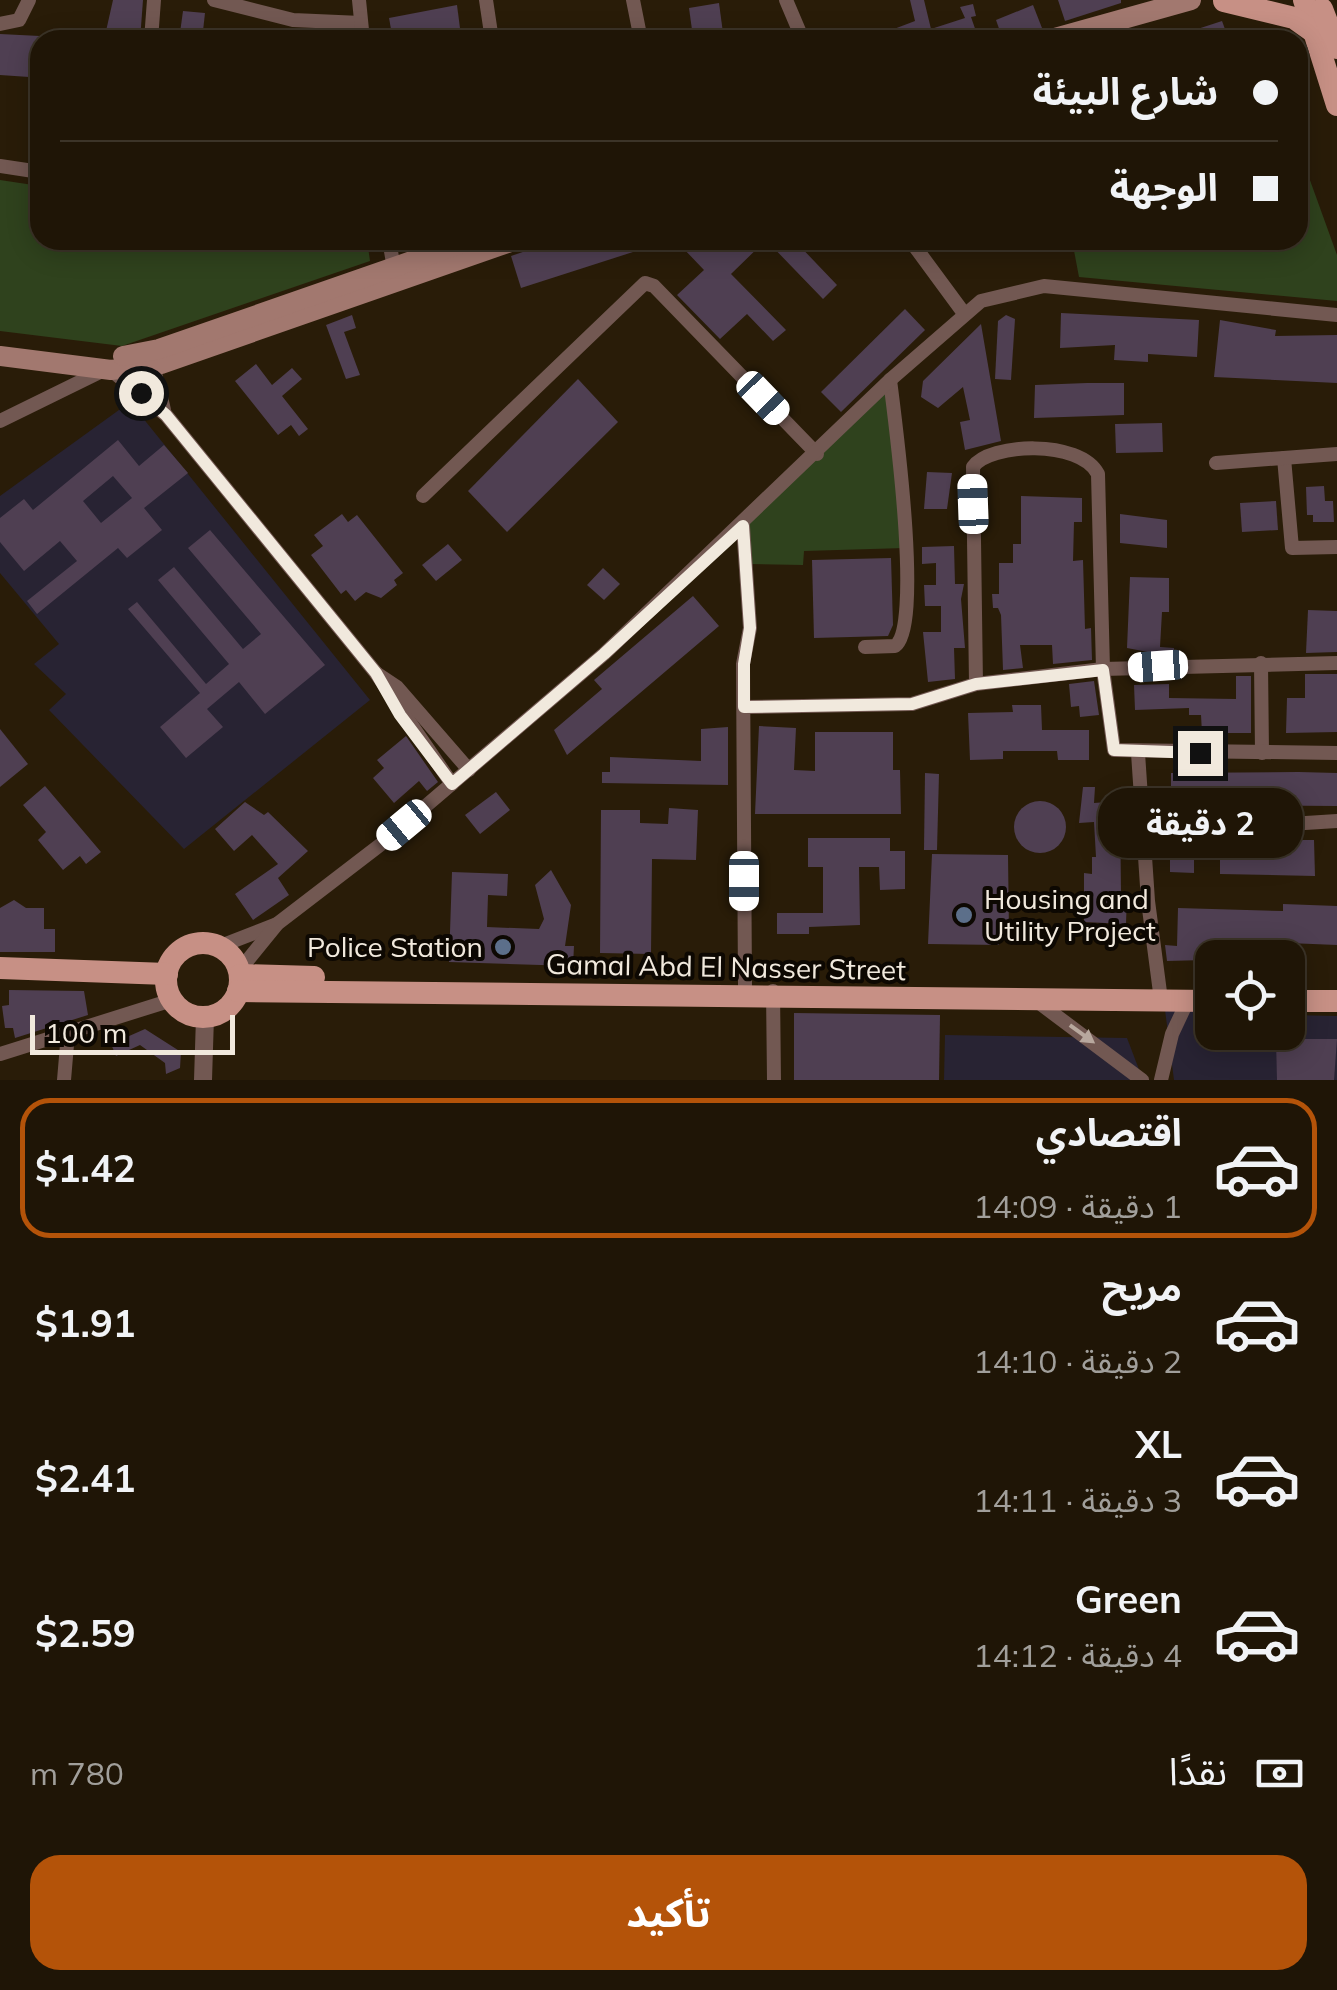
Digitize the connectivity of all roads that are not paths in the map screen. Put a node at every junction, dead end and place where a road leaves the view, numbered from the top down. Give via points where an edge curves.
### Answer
1 (29, 0) edge
2 (154, 0) edge
3 (214, 0) edge
4 (359, 0) edge
5 (486, 0) edge
6 (633, 0) edge
7 (786, 0) edge
8 (1191, 0) edge
9 (1304, 0) edge
10 (1319, 0) edge
11 (1226, 1) edge
12 (361, 23) junction
13 (0, 24) edge
14 (152, 30) edge
15 (361, 30) edge
16 (490, 30) edge
17 (639, 30) edge
18 (799, 30) edge
19 (1084, 30) edge
20 (1123, 30) edge
21 (1316, 34) junction
22 (1337, 48) edge
23 (1337, 105) edge
24 (0, 166) edge
25 (30, 170) edge
26 (392, 250) edge
27 (449, 250) edge
28 (479, 250) edge
29 (917, 250) edge
30 (395, 273) junction
31 (963, 312) junction
32 (1337, 315) edge
33 (0, 344) edge
34 (0, 356) edge
35 (154, 365) junction
36 (109, 370) junction
37 (890, 380) junction
38 (166, 415) junction
39 (0, 421) edge
40 (817, 454) junction
41 (1337, 454) edge
42 (1284, 458) junction
43 (1216, 463) dead end
44 (423, 496) dead end
45 (743, 526) junction
46 (1337, 547) edge
47 (865, 648) dead end
48 (1337, 663) edge
49 (1261, 664) junction
50 (1103, 670) junction
51 (376, 673) junction
52 (976, 684) junction
53 (744, 707) junction
54 (1138, 753) junction
55 (1262, 753) junction
56 (1337, 754) edge
57 (469, 770) junction
58 (452, 784) junction
59 (1337, 821) edge
60 (1144, 824) junction
61 (277, 924) junction
62 (218, 946) junction
63 (0, 968) edge
64 (166, 974) junction
65 (239, 979) junction
66 (745, 984) junction
67 (1305, 990) edge
68 (1337, 990) edge
69 (774, 992) junction
70 (1195, 992) edge
71 (1029, 994) junction
72 (1160, 995) junction
73 (172, 1000) junction
74 (1188, 1000) junction
75 (1195, 1000) edge
76 (1305, 1001) edge
77 (1337, 1001) edge
78 (205, 1017) junction
79 (68, 1033) junction
80 (0, 1054) edge
81 (64, 1080) edge
82 (203, 1080) edge
83 (774, 1080) edge
84 (1142, 1080) edge
85 (1161, 1080) edge

1 - 13 street via 19,20
2 - 14 street
3 - 12 street via 293,20
4 - 12 street
5 - 16 street
6 - 17 street
7 - 18 street
8 - 19 main road
9 - 21 main road
10 - 22 main road
11 - 20 main road
11 - 21 main road via 1294,18
12 - 15 street
21 - 23 main road
24 - 25 street
26 - 30 street
27 - 30 main road
28 - 30 main road
29 - 31 street
30 - 33 main road via 138,354
30 - 35 main road
31 - 32 street via 1004,293 1044,286
31 - 37 street
34 - 36 main road
35 - 36 main road
35 - 38 street
36 - 38 street
36 - 39 street
37 - 40 street
37 - 47 street via 904,511 905,632 895,646
38 - 51 street
40 - 44 street via 645,283
40 - 45 street
41 - 42 street
42 - 43 street
42 - 46 street via 1292,548
45 - 53 street via 750,628
45 - 57 street
48 - 49 street
49 - 50 street
49 - 55 street
50 - 52 street
50 - 52 street via 1098,474 1079,453 1064,448 1023,450 980,458 972,473
50 - 54 street via 1111,744
51 - 57 street via 397,686
51 - 58 street
52 - 53 street via 912,704
53 - 66 street
54 - 55 street
54 - 60 street
55 - 56 street
57 - 58 street
58 - 61 street
59 - 60 street
60 - 72 street
61 - 62 street
61 - 65 street
62 - 64 main road via 186,948
62 - 65 main road via 231,956
63 - 64 main road
64 - 73 main road
65 - 66 main road, Gamal Abd El Nasser Street
65 - 69 main road, Gamal Abd El Nasser Street
65 - 78 main road via 229,1007
66 - 69 main road, Gamal Abd El Nasser Street
67 - 68 main road
69 - 71 main road, Gamal Abd El Nasser Street
69 - 83 street
70 - 72 main road, Gamal Abd El Nasser Street
71 - 72 main road, Gamal Abd El Nasser Street
71 -> 84 street
72 - 74 main road, Gamal Abd El Nasser Street
73 - 78 main road via 186,1013
73 - 79 street
74 - 75 main road, Gamal Abd El Nasser Street
74 - 85 street
76 - 77 main road
78 - 82 street
79 - 80 street
79 - 81 street

